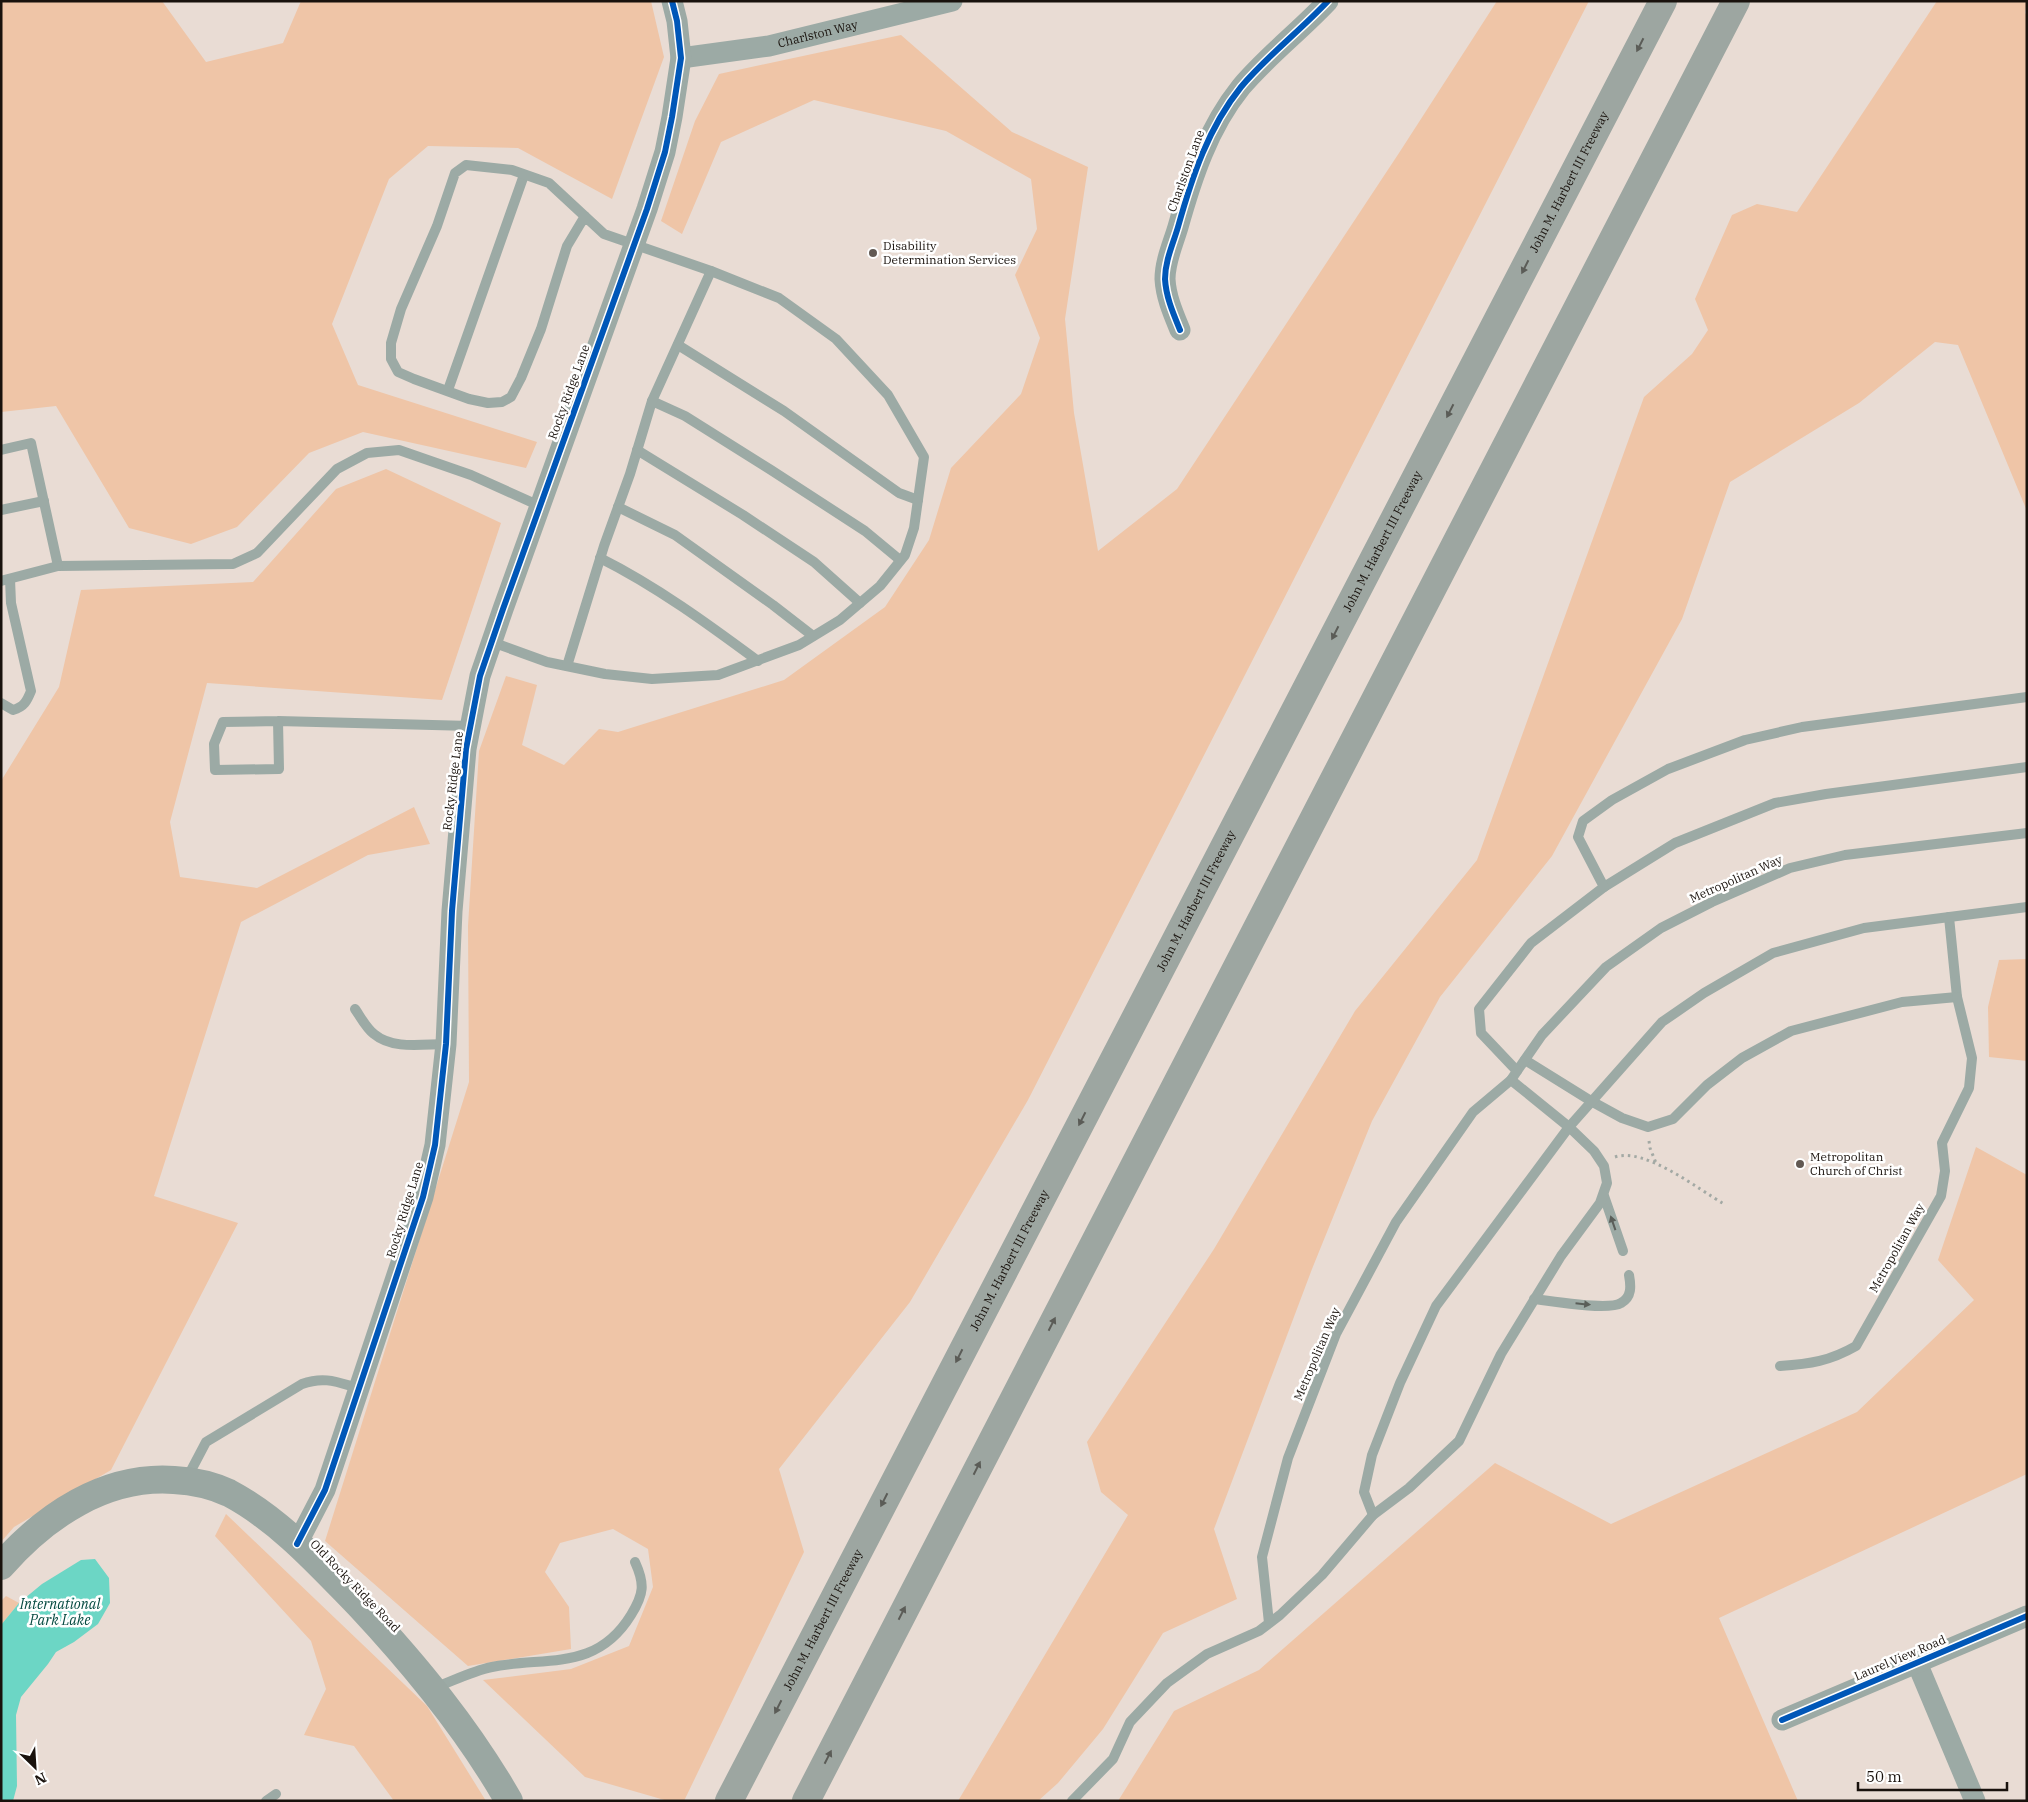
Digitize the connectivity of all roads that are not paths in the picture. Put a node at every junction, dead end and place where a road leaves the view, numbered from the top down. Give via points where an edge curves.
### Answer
1 (672, 1) edge
2 (952, 1) edge
3 (1328, 1) edge
4 (1663, 1) edge
5 (1736, 1) edge
6 (681, 58) junction
7 (524, 175) junction
8 (585, 216) junction
9 (635, 244) junction
10 (710, 271) junction
11 (1180, 330) dead end
12 (678, 345) junction
13 (448, 390) junction
14 (652, 401) junction
15 (1, 450) edge
16 (638, 450) junction
17 (918, 500) junction
18 (44, 501) junction
19 (540, 506) junction
20 (618, 507) junction
21 (1, 510) edge
22 (600, 558) junction
23 (900, 560) junction
24 (58, 566) junction
25 (6, 580) edge
26 (860, 603) junction
27 (813, 636) junction
28 (492, 642) junction
29 (758, 661) junction
30 (567, 666) junction
31 (2027, 697) edge
32 (1, 703) edge
33 (278, 721) junction
34 (471, 726) junction
35 (2027, 767) edge
36 (2027, 833) edge
37 (1604, 886) junction
38 (2027, 907) edge
39 (1949, 917) junction
40 (1957, 997) junction
41 (355, 1008) dead end
42 (446, 1044) junction
43 (1525, 1060) junction
44 (1517, 1071) junction
45 (1511, 1080) junction
46 (1590, 1101) junction
47 (1569, 1127) junction
48 (1604, 1196) junction
49 (1623, 1251) dead end
50 (1629, 1275) dead end
51 (1534, 1299) junction
52 (1780, 1366) dead end
53 (358, 1388) junction
54 (186, 1480) junction
55 (1373, 1515) junction
56 (297, 1544) junction
57 (635, 1562) dead end
58 (1, 1566) edge
59 (2027, 1616) edge
60 (1269, 1623) junction
61 (1917, 1663) junction
62 (433, 1688) junction
63 (1782, 1720) dead end
64 (276, 1794) dead end
65 (266, 1801) edge
66 (509, 1801) edge
67 (729, 1801) edge
68 (806, 1801) edge
69 (1072, 1801) edge
70 (1975, 1801) edge

1 - 6 street, Rocky Ridge Lane
2 - 6 street, Charlston Way via 770,46
3 - 11 street, Charlston Lane via 1242,86 1213,129 1201,155 1165,278 1167,297
4 -> 67 highway, John M. Harbert III Freeway
68 -> 5 highway
6 - 9 street, Rocky Ridge Lane via 664,152
7 - 8 lane via 549,182
7 - 13 lane
7 - 13 lane via 512,170 466,165 455,173 437,226 401,310 391,343 391,359 398,372
8 - 9 lane via 604,234
8 - 13 lane via 567,246 541,329 511,397 502,402 488,403
9 - 10 lane
9 - 19 street, Rocky Ridge Lane
10 - 12 lane
10 - 17 lane via 779,298 836,339 888,395 924,457
12 - 14 lane
12 - 17 lane via 784,411 899,493
14 - 16 lane
14 - 23 lane via 685,416 771,470 865,531
15 - 18 lane via 31,443
16 - 20 lane
16 - 26 lane via 814,562
17 - 23 lane via 914,528
18 - 21 lane
18 - 24 lane
19 - 24 lane via 471,475 399,450 367,453 337,469 257,553 233,564
19 - 28 street, Rocky Ridge Lane
20 - 22 lane
20 - 27 lane via 675,535
22 - 29 lane via 687,611
22 - 30 lane
23 - 26 lane via 880,586
24 - 25 lane
25 - 32 lane via 31,691 26,703 19,708 13,710
26 - 27 lane
27 - 29 lane
28 - 30 lane
28 - 34 street, Rocky Ridge Lane via 480,676
29 - 30 lane via 718,675 652,679
31 - 37 lane via 1802,727 1744,740 1668,769 1612,800 1583,821 1578,837
33 - 33 lane via 223,722 214,744 215,770 279,769
33 - 34 lane
34 - 42 street, Rocky Ridge Lane via 465,758 452,911
35 - 37 lane via 1775,803 1675,843
36 - 43 lane, Metropolitan Way via 1845,855 1790,868 1712,902 1661,928 1606,967 1542,1035
37 - 44 lane via 1531,944 1479,1009 1481,1033
38 - 39 lane
39 - 40 lane, Metropolitan Way
39 - 46 lane via 1864,928 1773,953 1662,1022
40 - 46 lane via 1902,1002 1791,1031 1742,1058 1707,1085 1673,1119 1648,1127
40 - 52 lane, Metropolitan Way via 1972,1058 1969,1088 1942,1144 1945,1171 1941,1196 1856,1346 1836,1357
41 - 42 lane via 372,1033 386,1041 403,1045
42 - 53 street, Rocky Ridge Lane via 435,1145 423,1197
43 - 44 lane, Metropolitan Way
43 - 46 lane
44 - 45 lane, Metropolitan Way
45 - 47 lane
45 - 60 lane, Metropolitan Way via 1473,1112 1396,1222 1336,1334 1288,1458 1262,1557
46 - 47 lane
47 - 48 lane via 1594,1151 1604,1166 1607,1183
47 - 55 lane via 1436,1306 1400,1383 1372,1455 1364,1492
49 -> 48 lane
48 - 51 lane
51 -> 50 lane via 1607,1306 1620,1304 1631,1288
51 - 55 lane via 1501,1354 1459,1441 1409,1488
53 - 54 lane via 329,1380 315,1379 302,1384 206,1442
53 - 56 street, Rocky Ridge Lane via 325,1490
54 - 56 street, Old Rocky Ridge Road via 227,1492 267,1518
54 - 58 street, Old Rocky Ridge Road via 149,1480 98,1492 61,1512 36,1531
55 - 60 lane via 1322,1575
56 - 62 street, Old Rocky Ridge Road
57 - 62 lane via 642,1577 638,1604 623,1628 604,1644 564,1660 491,1667
59 - 61 street, Laurel View Road
60 - 69 lane via 1259,1631 1207,1654 1167,1683 1130,1722 1113,1759
61 - 63 street, Laurel View Road
61 - 70 street
62 - 66 street, Old Rocky Ridge Road via 470,1738
64 - 65 lane

